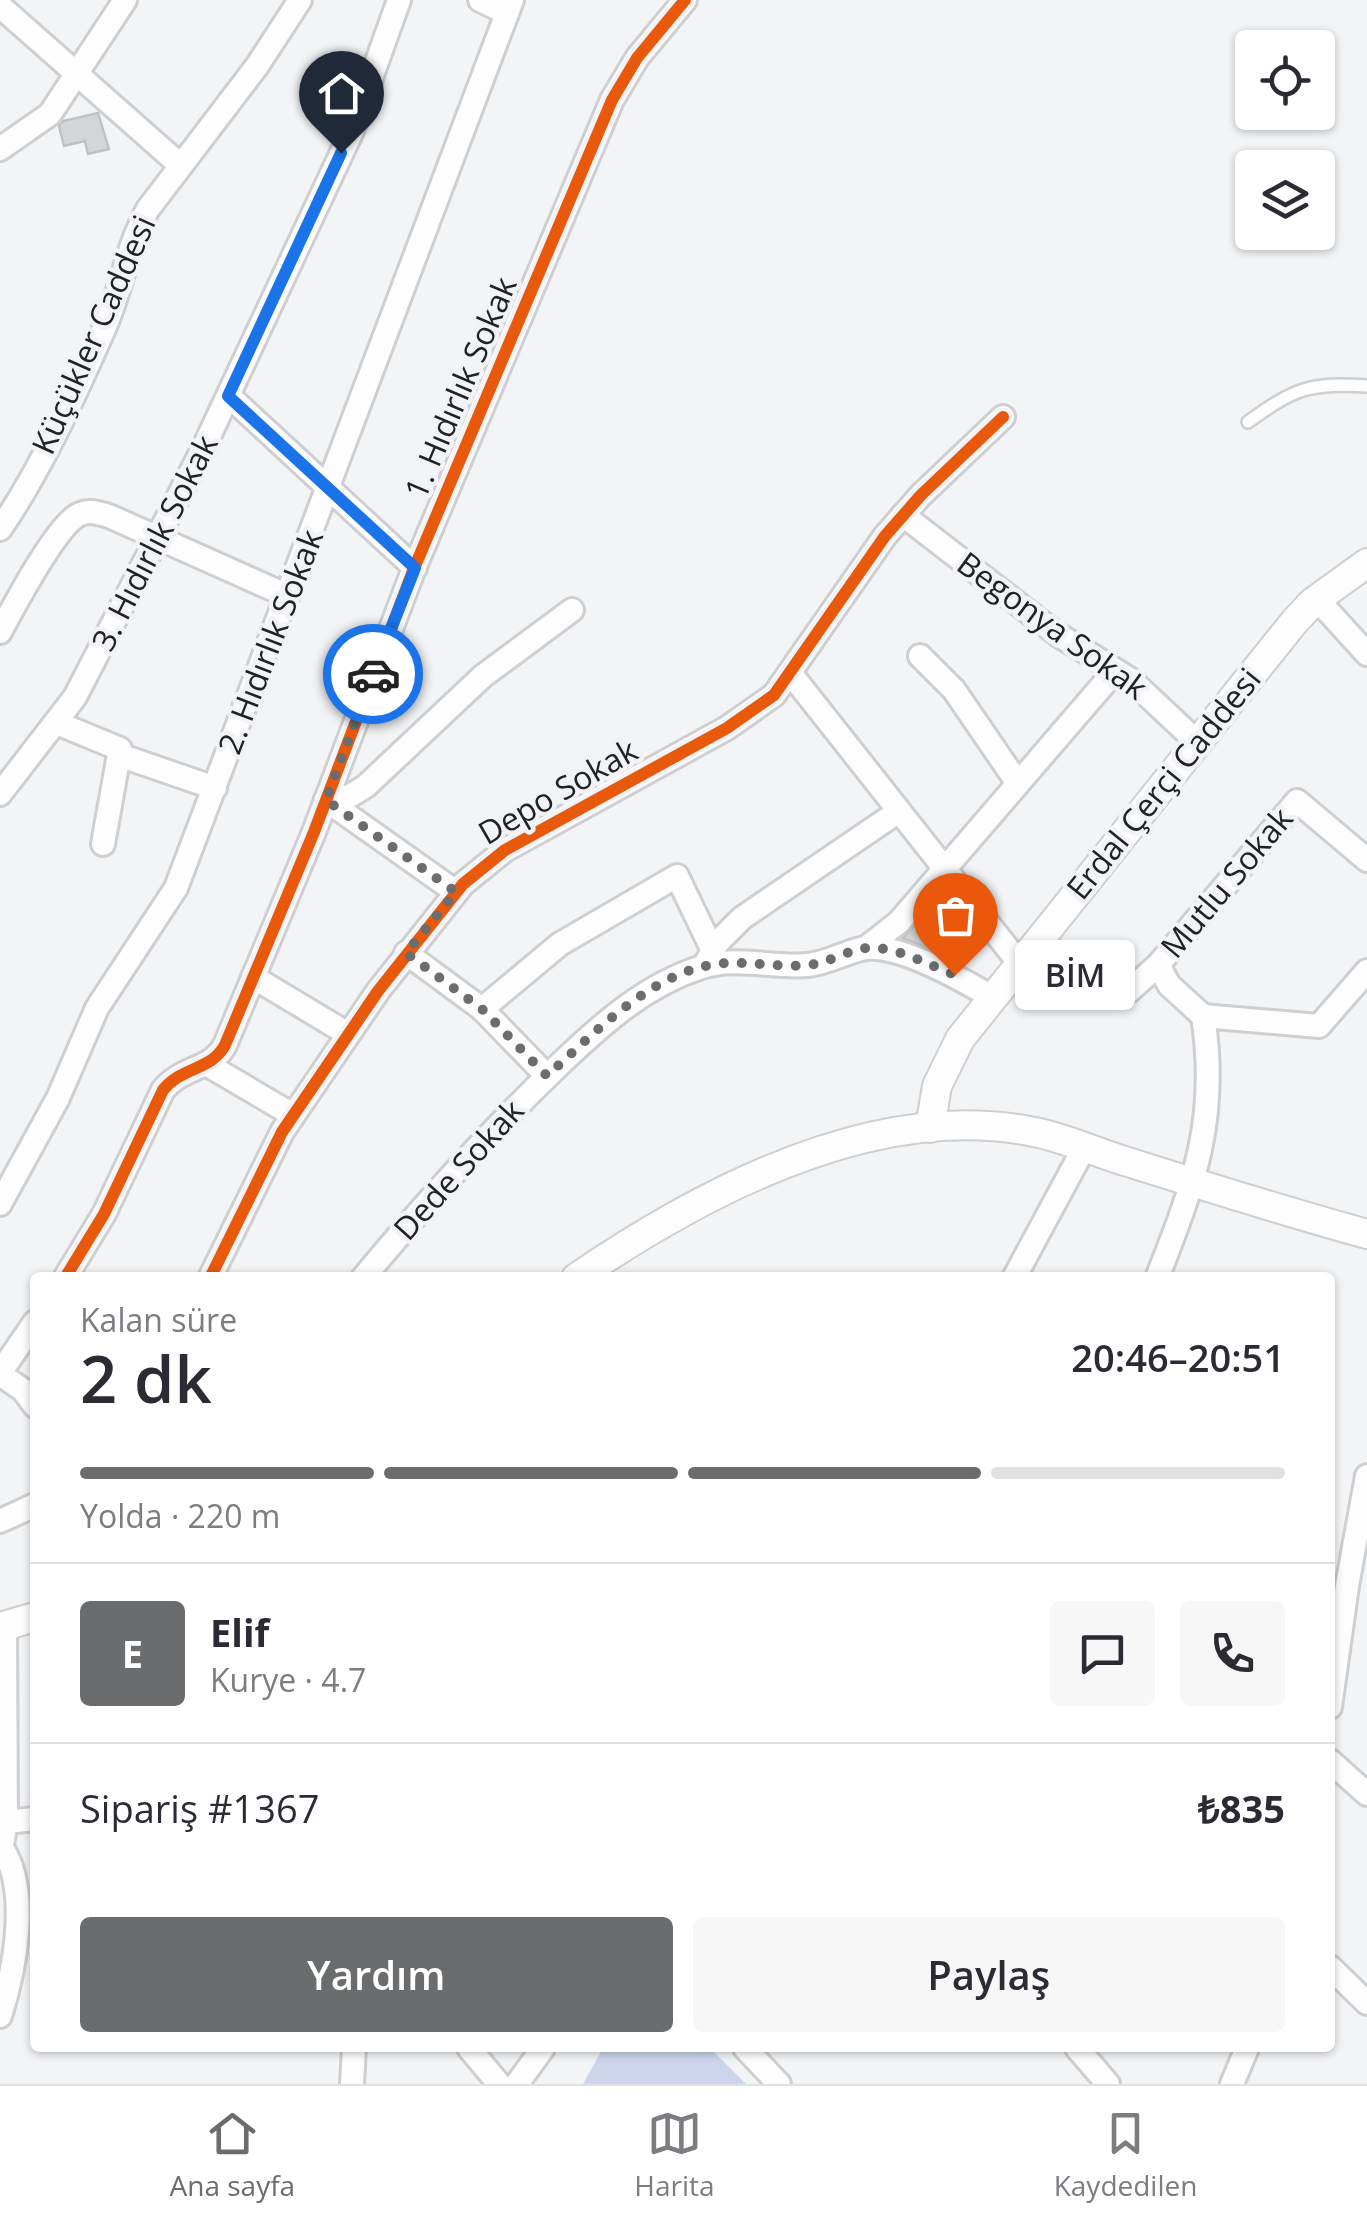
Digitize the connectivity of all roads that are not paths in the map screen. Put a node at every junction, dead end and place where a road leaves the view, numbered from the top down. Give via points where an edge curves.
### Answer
1 (125, 0) edge
2 (300, 0) edge
3 (399, 0) edge
4 (480, 0) edge
5 (686, 0) edge
6 (0, 6) edge
7 (509, 6) edge
8 (78, 75) junction
9 (0, 149) edge
10 (180, 165) junction
11 (1367, 386) edge
12 (228, 396) junction
13 (1003, 417) dead end
14 (1248, 422) dead end
15 (329, 490) junction
16 (903, 515) junction
17 (0, 529) edge
18 (157, 538) junction
19 (1367, 563) edge
20 (415, 568) junction
21 (288, 596) junction
22 (1317, 599) junction
23 (572, 610) dead end
24 (0, 632) edge
25 (1367, 654) edge
26 (920, 656) dead end
27 (1115, 671) junction
28 (790, 674) junction
29 (58, 722) junction
30 (1198, 742) junction
31 (119, 755) junction
32 (1016, 782) junction
33 (215, 788) junction
34 (0, 794) edge
35 (326, 800) junction
36 (899, 811) junction
37 (103, 844) dead end
38 (1367, 860) edge
39 (944, 868) junction
40 (456, 892) junction
41 (866, 948) junction
42 (406, 953) junction
43 (709, 958) junction
44 (1020, 964) junction
45 (1158, 965) junction
46 (1367, 971) edge
47 (253, 976) junction
48 (993, 998) junction
49 (482, 1009) junction
50 (1203, 1016) junction
51 (348, 1034) junction
52 (206, 1064) junction
53 (547, 1076) junction
54 (293, 1115) junction
55 (930, 1128) junction
56 (1084, 1148) junction
57 (1193, 1182) junction
58 (0, 1204) edge
59 (1367, 1234) edge
60 (69, 1272) edge
61 (213, 1272) edge
62 (368, 1272) edge
63 (586, 1272) edge
64 (1017, 1272) edge
65 (1159, 1272) edge
66 (30, 1329) edge
67 (0, 1373) edge
68 (30, 1400) edge
69 (1367, 1476) edge
70 (30, 1507) edge
71 (0, 1521) edge
72 (1344, 1607) junction
73 (1367, 1613) edge
74 (30, 1618) edge
75 (2, 1626) edge
76 (1335, 1671) edge
77 (1335, 1765) edge
78 (1367, 1794) edge
79 (4, 1812) edge
80 (30, 1817) edge
81 (1, 1852) edge
82 (1335, 1972) edge
83 (1367, 2003) edge
84 (0, 2016) edge
85 (354, 2052) edge
86 (473, 2052) edge
87 (541, 2052) edge
88 (749, 2052) edge
89 (1080, 2052) edge
90 (1245, 2052) edge
91 (352, 2084) edge
92 (499, 2084) edge
93 (517, 2084) edge
94 (779, 2084) edge
95 (1108, 2084) edge
96 (1232, 2084) edge

1 - 8 street
2 - 10 street, Küçükler Caddesi
3 - 12 street, 3. Hıdırlık Sokak via 352,131
4 - 7 street
5 - 20 street, 1. Hıdırlık Sokak via 612,100
6 - 8 street
7 - 15 street, 2. Hıdırlık Sokak
8 - 9 street via 50,114
8 - 10 street
10 - 17 street, Küçükler Caddesi via 137,228 106,323 29,484
11 - 14 lane via 1293,392
12 - 15 street
12 - 18 street, 3. Hıdırlık Sokak
13 - 16 street, Depo Sokak
15 - 20 street
15 - 21 street, 2. Hıdırlık Sokak
16 - 27 street, Begonya Sokak
16 - 28 street, Depo Sokak
18 - 21 street
18 - 24 street via 94,512 78,515
18 - 29 street, 3. Hıdırlık Sokak
19 - 22 street, Erdal Çerçi Caddesi
20 - 35 street, 1. Hıdırlık Sokak
21 - 33 street, 2. Hıdırlık Sokak
22 - 25 street
22 - 30 street, Erdal Çerçi Caddesi
23 - 35 street via 492,669 366,786
26 - 32 street via 954,690
27 - 30 street, Begonya Sokak
27 - 32 street
28 - 36 street
28 - 40 street, Depo Sokak via 756,709 505,850
29 - 31 street
29 - 34 street, 3. Hıdırlık Sokak
30 - 44 street, Erdal Çerçi Caddesi
31 - 33 street
31 - 37 street
32 - 39 street
33 - 58 street, 2. Hıdırlık Sokak via 176,888 97,1008
35 - 40 street
35 - 47 street, 1. Hıdırlık Sokak
36 - 39 street
36 - 43 street via 742,918
38 - 45 street, Mutlu Sokak via 1298,801
39 - 41 street via 899,922
39 - 44 street
40 - 42 street, Depo Sokak
41 - 43 street, Dede Sokak via 812,964
41 - 48 street, Dede Sokak via 921,961
42 - 49 street
42 - 51 street, Depo Sokak
43 - 49 street via 677,876 560,944
43 - 53 street, Dede Sokak via 614,1015
44 - 45 street, Mutlu Sokak via 1100,990 1129,991
44 - 48 street, Erdal Çerçi Caddesi
45 - 50 street
46 - 50 street via 1319,1026
47 - 51 street
47 - 52 street, 1. Hıdırlık Sokak via 220,1053
48 - 55 street, Erdal Çerçi Caddesi via 945,1064
49 - 53 street
50 - 57 street via 1208,1109
51 - 54 street, Depo Sokak
52 - 54 street
52 - 60 street, 1. Hıdırlık Sokak via 177,1075 163,1090
53 - 62 street, Dede Sokak via 466,1156
54 - 61 street, Depo Sokak
55 - 56 street via 1003,1127
55 - 63 street via 859,1139 773,1170 679,1214
56 - 57 street
56 - 64 street
57 - 59 street
57 - 65 street
66 - 67 street
67 - 68 street
69 - 72 street
70 - 71 street
72 - 73 street
72 - 76 street
74 - 75 street
75 - 79 street
77 - 78 street
79 - 80 street
79 - 81 street
81 - 84 street via 12,1862 19,1900
82 - 83 street
85 - 91 street
86 - 92 street
87 - 93 street
88 - 94 street
89 - 95 street
90 - 96 street

